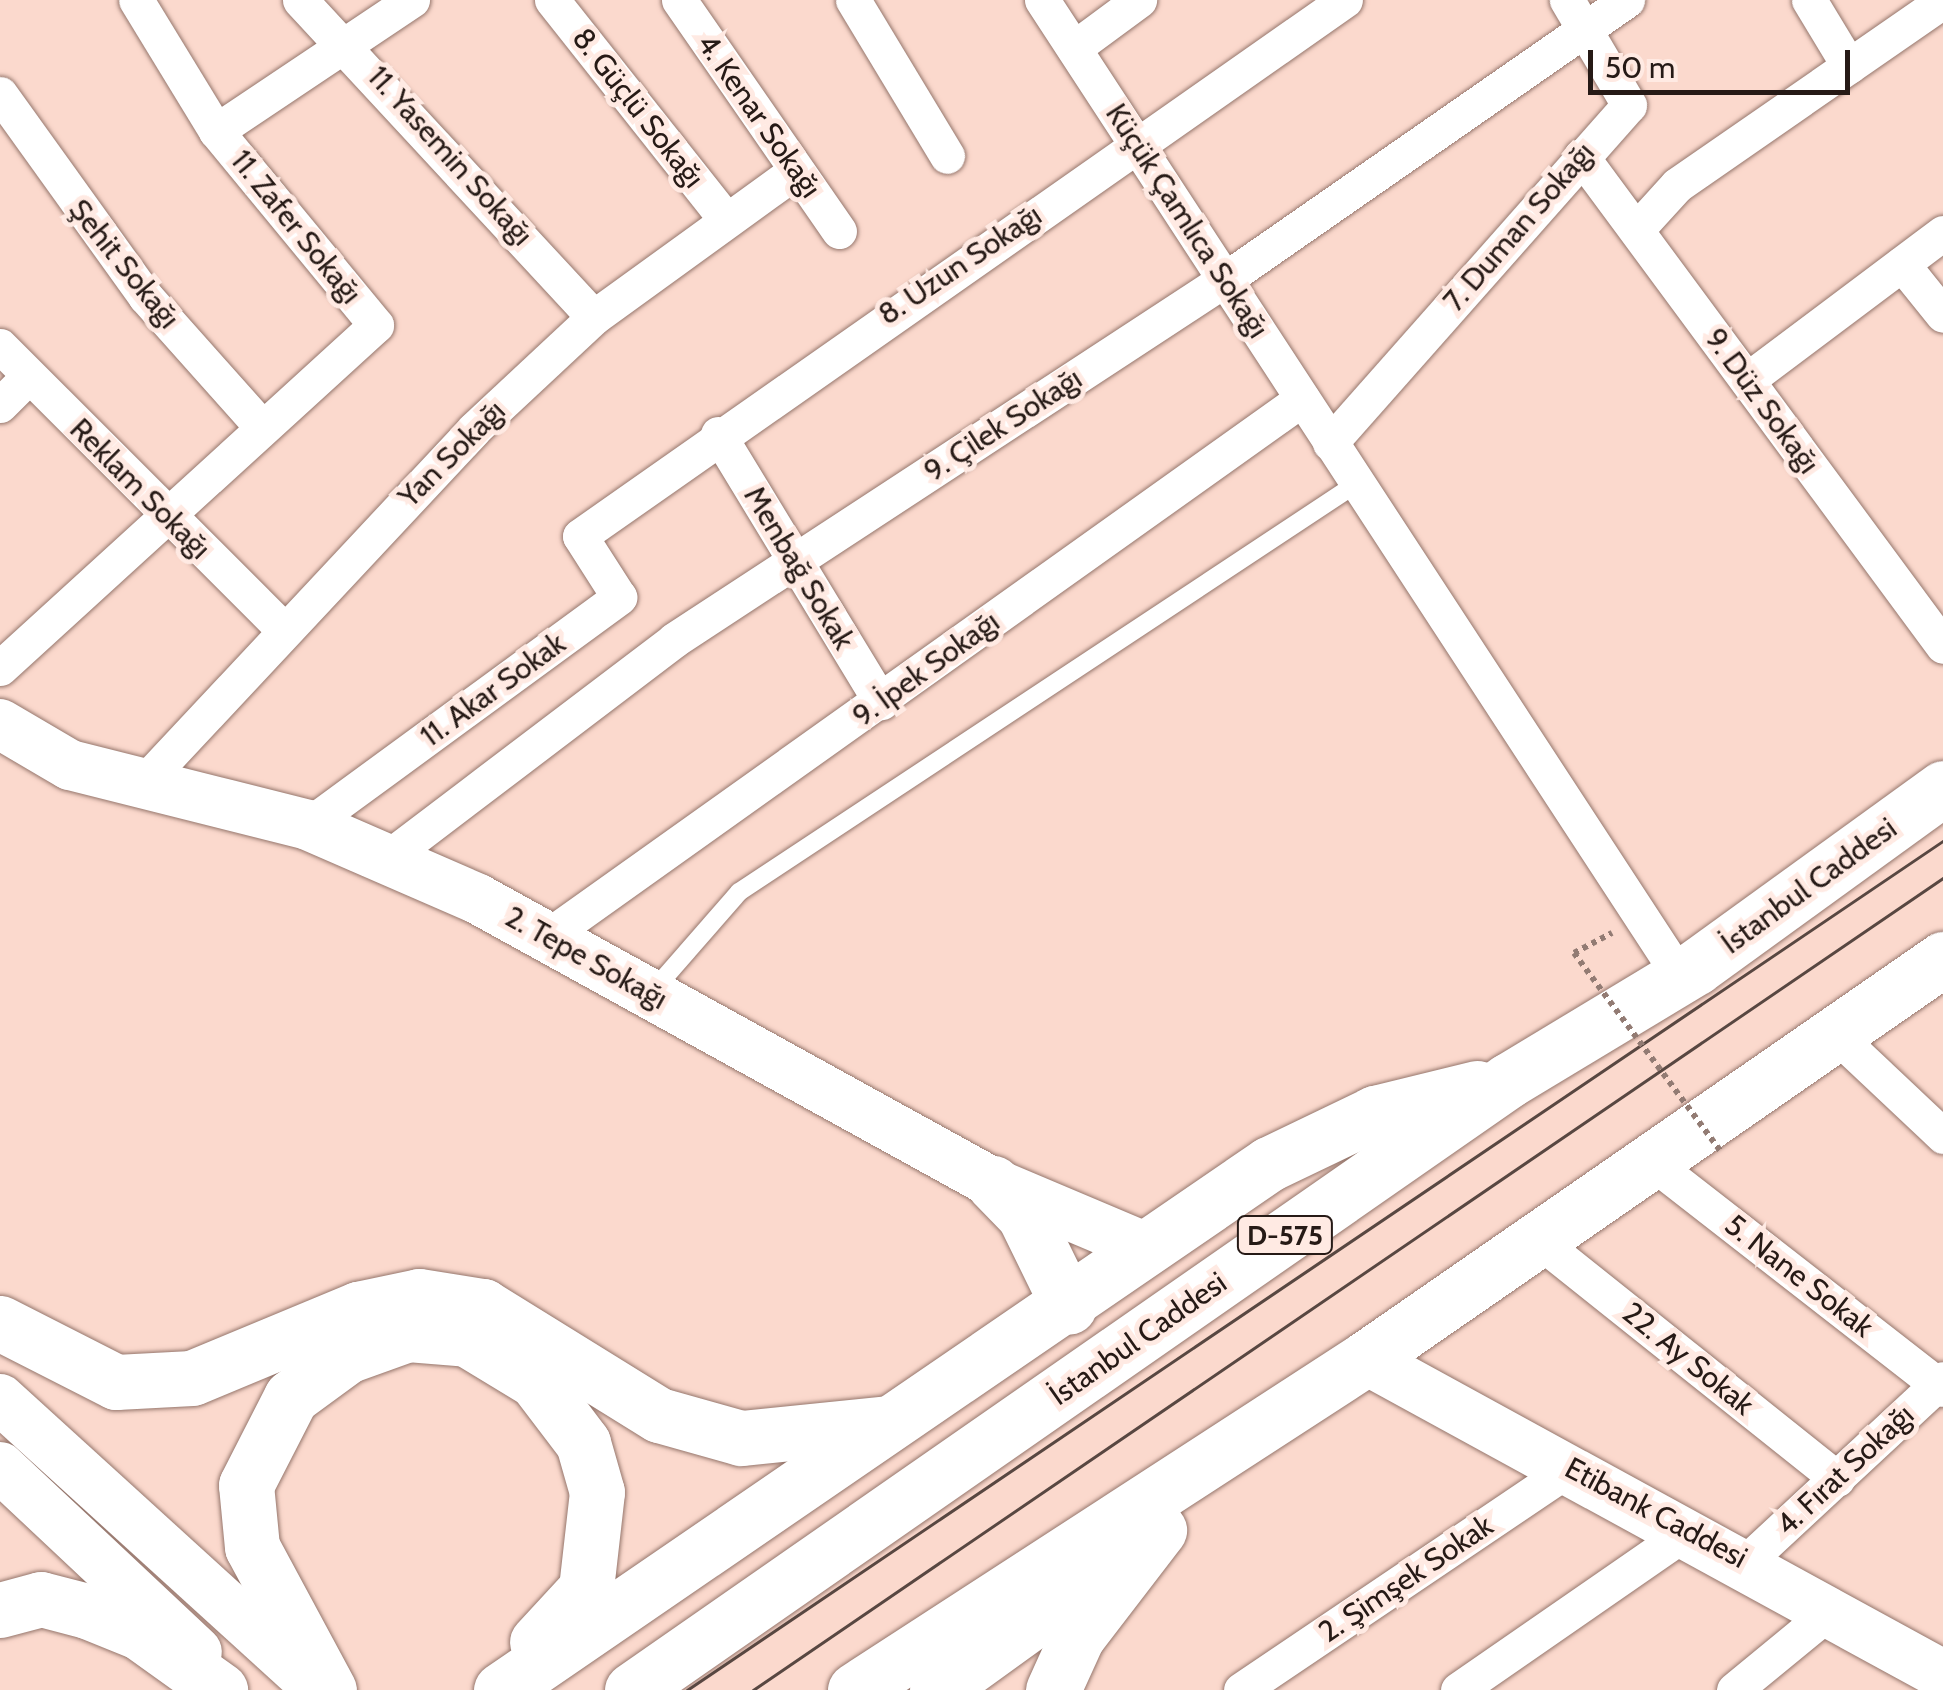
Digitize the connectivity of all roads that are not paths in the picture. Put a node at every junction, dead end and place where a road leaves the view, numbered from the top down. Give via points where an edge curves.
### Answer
1 (136, 0) edge
2 (300, 0) edge
3 (412, 0) edge
4 (552, 0) edge
5 (679, 0) edge
6 (853, 0) edge
7 (1042, 0) edge
8 (1140, 0) edge
9 (1345, 0) edge
10 (1627, 0) edge
11 (1808, 0) edge
12 (1943, 1) edge
13 (1576, 14) edge
14 (347, 41) junction
15 (1074, 48) junction
16 (1849, 66) junction
17 (0, 94) edge
18 (216, 131) junction
19 (1138, 145) junction
20 (947, 156) dead end
21 (1581, 156) junction
22 (796, 171) junction
23 (724, 216) junction
24 (1636, 229) junction
25 (839, 231) dead end
26 (1943, 233) edge
27 (1902, 264) junction
28 (1224, 280) junction
29 (1943, 315) edge
30 (594, 317) junction
31 (0, 346) edge
32 (28, 377) junction
33 (1747, 380) junction
34 (1302, 399) junction
35 (0, 404) edge
36 (260, 425) junction
37 (718, 434) junction
38 (1330, 443) junction
39 (1356, 484) junction
40 (164, 513) junction
41 (580, 536) joint
42 (795, 561) junction
43 (283, 629) junction
44 (1943, 646) edge
45 (0, 668) edge
46 (881, 702) junction
47 (0, 724) edge
48 (146, 780) junction
49 (1943, 788) edge
50 (308, 825) junction
51 (386, 859) junction
52 (548, 936) junction
53 (1943, 959) edge
54 (1681, 978) junction
55 (650, 993) junction
56 (1836, 1036) junction
57 (1509, 1080) junction
58 (1943, 1136) edge
59 (1654, 1164) junction
60 (993, 1183) junction
61 (1538, 1240) junction
62 (1148, 1248) junction
63 (1070, 1306) junction
64 (0, 1323) edge
65 (1364, 1360) junction
66 (1941, 1384) edge
67 (1314, 1392) junction
68 (0, 1399) edge
69 (896, 1422) junction
70 (0, 1468) edge
71 (1570, 1468) junction
72 (1837, 1478) junction
73 (1158, 1530) junction
74 (1690, 1530) junction
75 (1747, 1560) junction
76 (1834, 1608) junction
77 (0, 1610) edge
78 (1943, 1675) edge
79 (220, 1690) edge
80 (238, 1690) edge
81 (320, 1690) edge
82 (330, 1690) edge
83 (493, 1690) edge
84 (501, 1690) edge
85 (632, 1690) edge
86 (855, 1690) edge
87 (937, 1690) edge
88 (1053, 1690) edge
89 (1241, 1690) edge
90 (1458, 1690) edge
91 (1734, 1690) edge

1 - 18 street, 11. Zafer Sokağı
2 - 14 street, 11. Yasemin Sokağı
3 - 14 street
4 - 23 street, 8. Güçlü Sokağı
5 - 22 street, 4. Kenar Sokağı
6 - 20 street
7 - 15 street, Küçük Çamlıca Sokağı
8 - 15 street
9 - 19 street, 8. Uzun Sokağı
10 - 13 street, 9. Çilek Sokağı
11 - 16 street
12 - 16 street
13 - 21 street, 7. Duman Sokağı via 1629,104
13 - 28 street, 9. Çilek Sokağı
14 - 18 street
14 - 30 street, 11. Yasemin Sokağı
15 - 19 street, Küçük Çamlıca Sokağı
16 - 24 street via 1677,185
17 - 36 street, Şehit Sokağı via 145,296
18 - 36 street, 11. Zafer Sokağı via 376,325
19 - 28 street, Küçük Çamlıca Sokağı
19 - 37 street, 8. Uzun Sokağı
21 - 24 street, 9. Düz Sokağı
21 - 38 street, 7. Duman Sokağı
22 - 23 street, Yan Sokağı
22 - 25 street, 4. Kenar Sokağı
23 - 30 street, Yan Sokağı
24 - 33 street, 9. Düz Sokağı
26 - 27 street
27 - 29 street
27 - 33 street
28 - 34 street, Küçük Çamlıca Sokağı
28 - 42 street, 9. Çilek Sokağı
30 - 43 street, Yan Sokağı
31 - 32 street, Reklam Sokağı
32 - 35 street
32 - 40 street, Reklam Sokağı
33 - 44 street, 9. Düz Sokağı
34 - 38 street, Küçük Çamlıca Sokağı
34 - 46 street, 9. İpek Sokağı
36 - 40 street
37 - 41 street, 8. Uzun Sokağı
37 - 42 street, Menbağ Sokak
38 - 39 street, Küçük Çamlıca Sokağı
39 - 54 street, Küçük Çamlıca Sokağı
39 - 55 lane via 739,892
40 - 43 street, Reklam Sokağı
40 - 45 street
41 - 50 street, 11. Akar Sokak via 619,596
42 - 46 street, Menbağ Sokak
42 - 51 street, 9. Çilek Sokağı via 674,640
43 - 48 street, Yan Sokağı
46 - 52 street, 9. İpek Sokağı
47 - 48 main road, 2. Tepe Sokağı via 70,765
48 - 50 main road, 2. Tepe Sokağı
49 - 54 highway, İstanbul Caddesi / D-575
50 - 51 main road, 2. Tepe Sokağı
51 - 52 main road, 2. Tepe Sokağı
52 - 55 main road, 2. Tepe Sokağı
53 - 56 highway
54 - 57 highway, İstanbul Caddesi / D-575
55 - 60 main road, 2. Tepe Sokağı
56 - 58 street
56 - 59 highway
57 - 62 highway via 1375,1112 1269,1164
57 - 85 highway, İstanbul Caddesi / D-575
59 - 61 highway
59 - 66 street, 5. Nane Sokak
60 - 62 main road, 2. Tepe Sokağı
60 - 63 highway via 1024,1215
61 - 65 highway
61 - 72 street, 22. Ay Sokak
62 - 63 highway
63 - 69 highway
64 - 69 highway via 116,1382 192,1378 358,1309 419,1296 483,1306 659,1416 741,1438
65 - 67 highway
65 - 71 main road, Etibank Caddesi
66 - 72 street, 4. Fırat Sokağı
67 - 73 highway via 1258,1466
67 - 86 highway
68 - 81 main road
69 - 84 highway
70 - 80 main road
71 - 74 main road, Etibank Caddesi
71 - 89 street, 2. Şimşek Sokak
72 - 75 street, 4. Fırat Sokağı
73 - 87 highway
73 - 88 highway via 1077,1638
74 - 75 main road, Etibank Caddesi
74 - 90 street
75 - 76 main road, Etibank Caddesi
76 - 78 main road, Etibank Caddesi
76 - 91 street
77 - 79 highway via 41,1599 87,1611 139,1632
82 - 83 highway via 252,1548 246,1485 291,1397 348,1356 408,1334 466,1339 536,1381 583,1443 596,1492 586,1588

